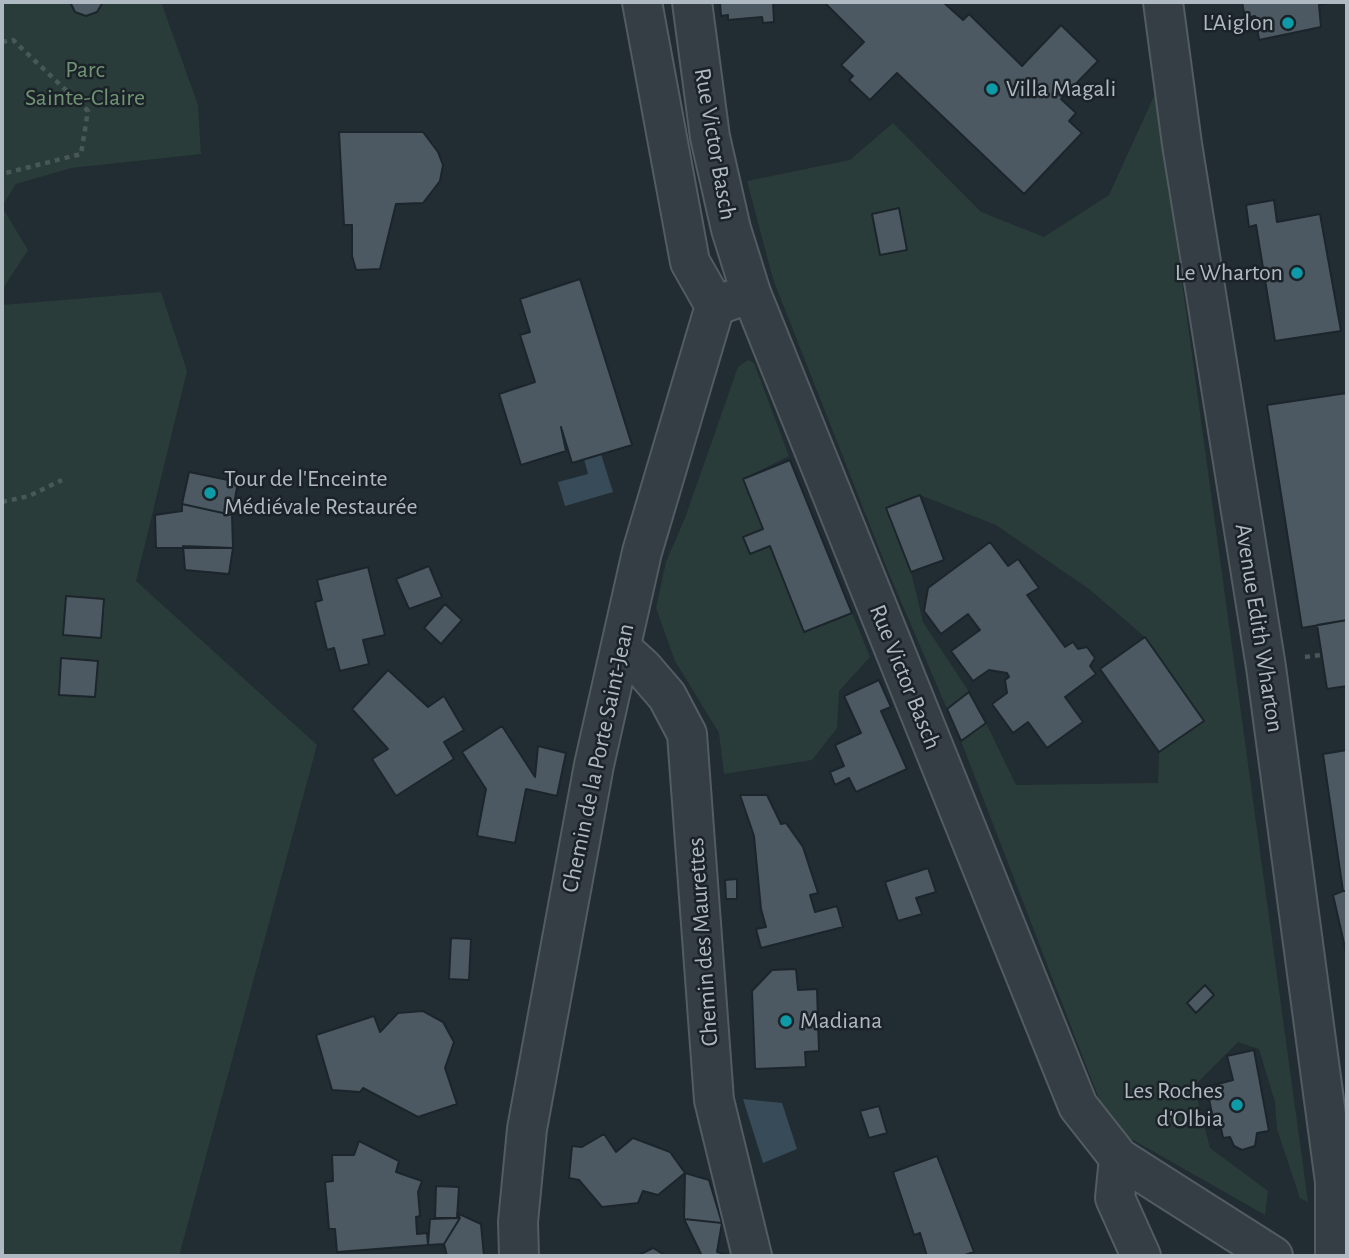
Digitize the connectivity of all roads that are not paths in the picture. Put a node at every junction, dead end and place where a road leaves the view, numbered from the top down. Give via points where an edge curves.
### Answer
1 (642, 2) edge
2 (692, 2) edge
3 (1163, 2) edge
4 (751, 293) junction
5 (715, 306) junction
6 (621, 648) junction
7 (1119, 1158) junction
8 (519, 1256) edge
9 (752, 1256) edge
10 (1141, 1256) edge
11 (1273, 1256) edge
12 (1335, 1256) edge

1 - 5 street via 690,262
2 - 4 street, Rue Victor Basch via 710,137
3 - 12 street, Avenue Edith Wharton via 1266,667 1335,1182
4 - 5 street
4 - 7 street, Rue Victor Basch via 1078,1106
5 - 6 street, Chemin de la Porte Saint-Jean via 642,552
6 - 8 street, Chemin de la Porte Saint-Jean via 592,778 527,1129
6 - 9 street, Chemin des Maurettes via 667,696 687,734 714,1100
7 - 10 street via 1115,1198
7 - 11 street, Rue Victor Basch

